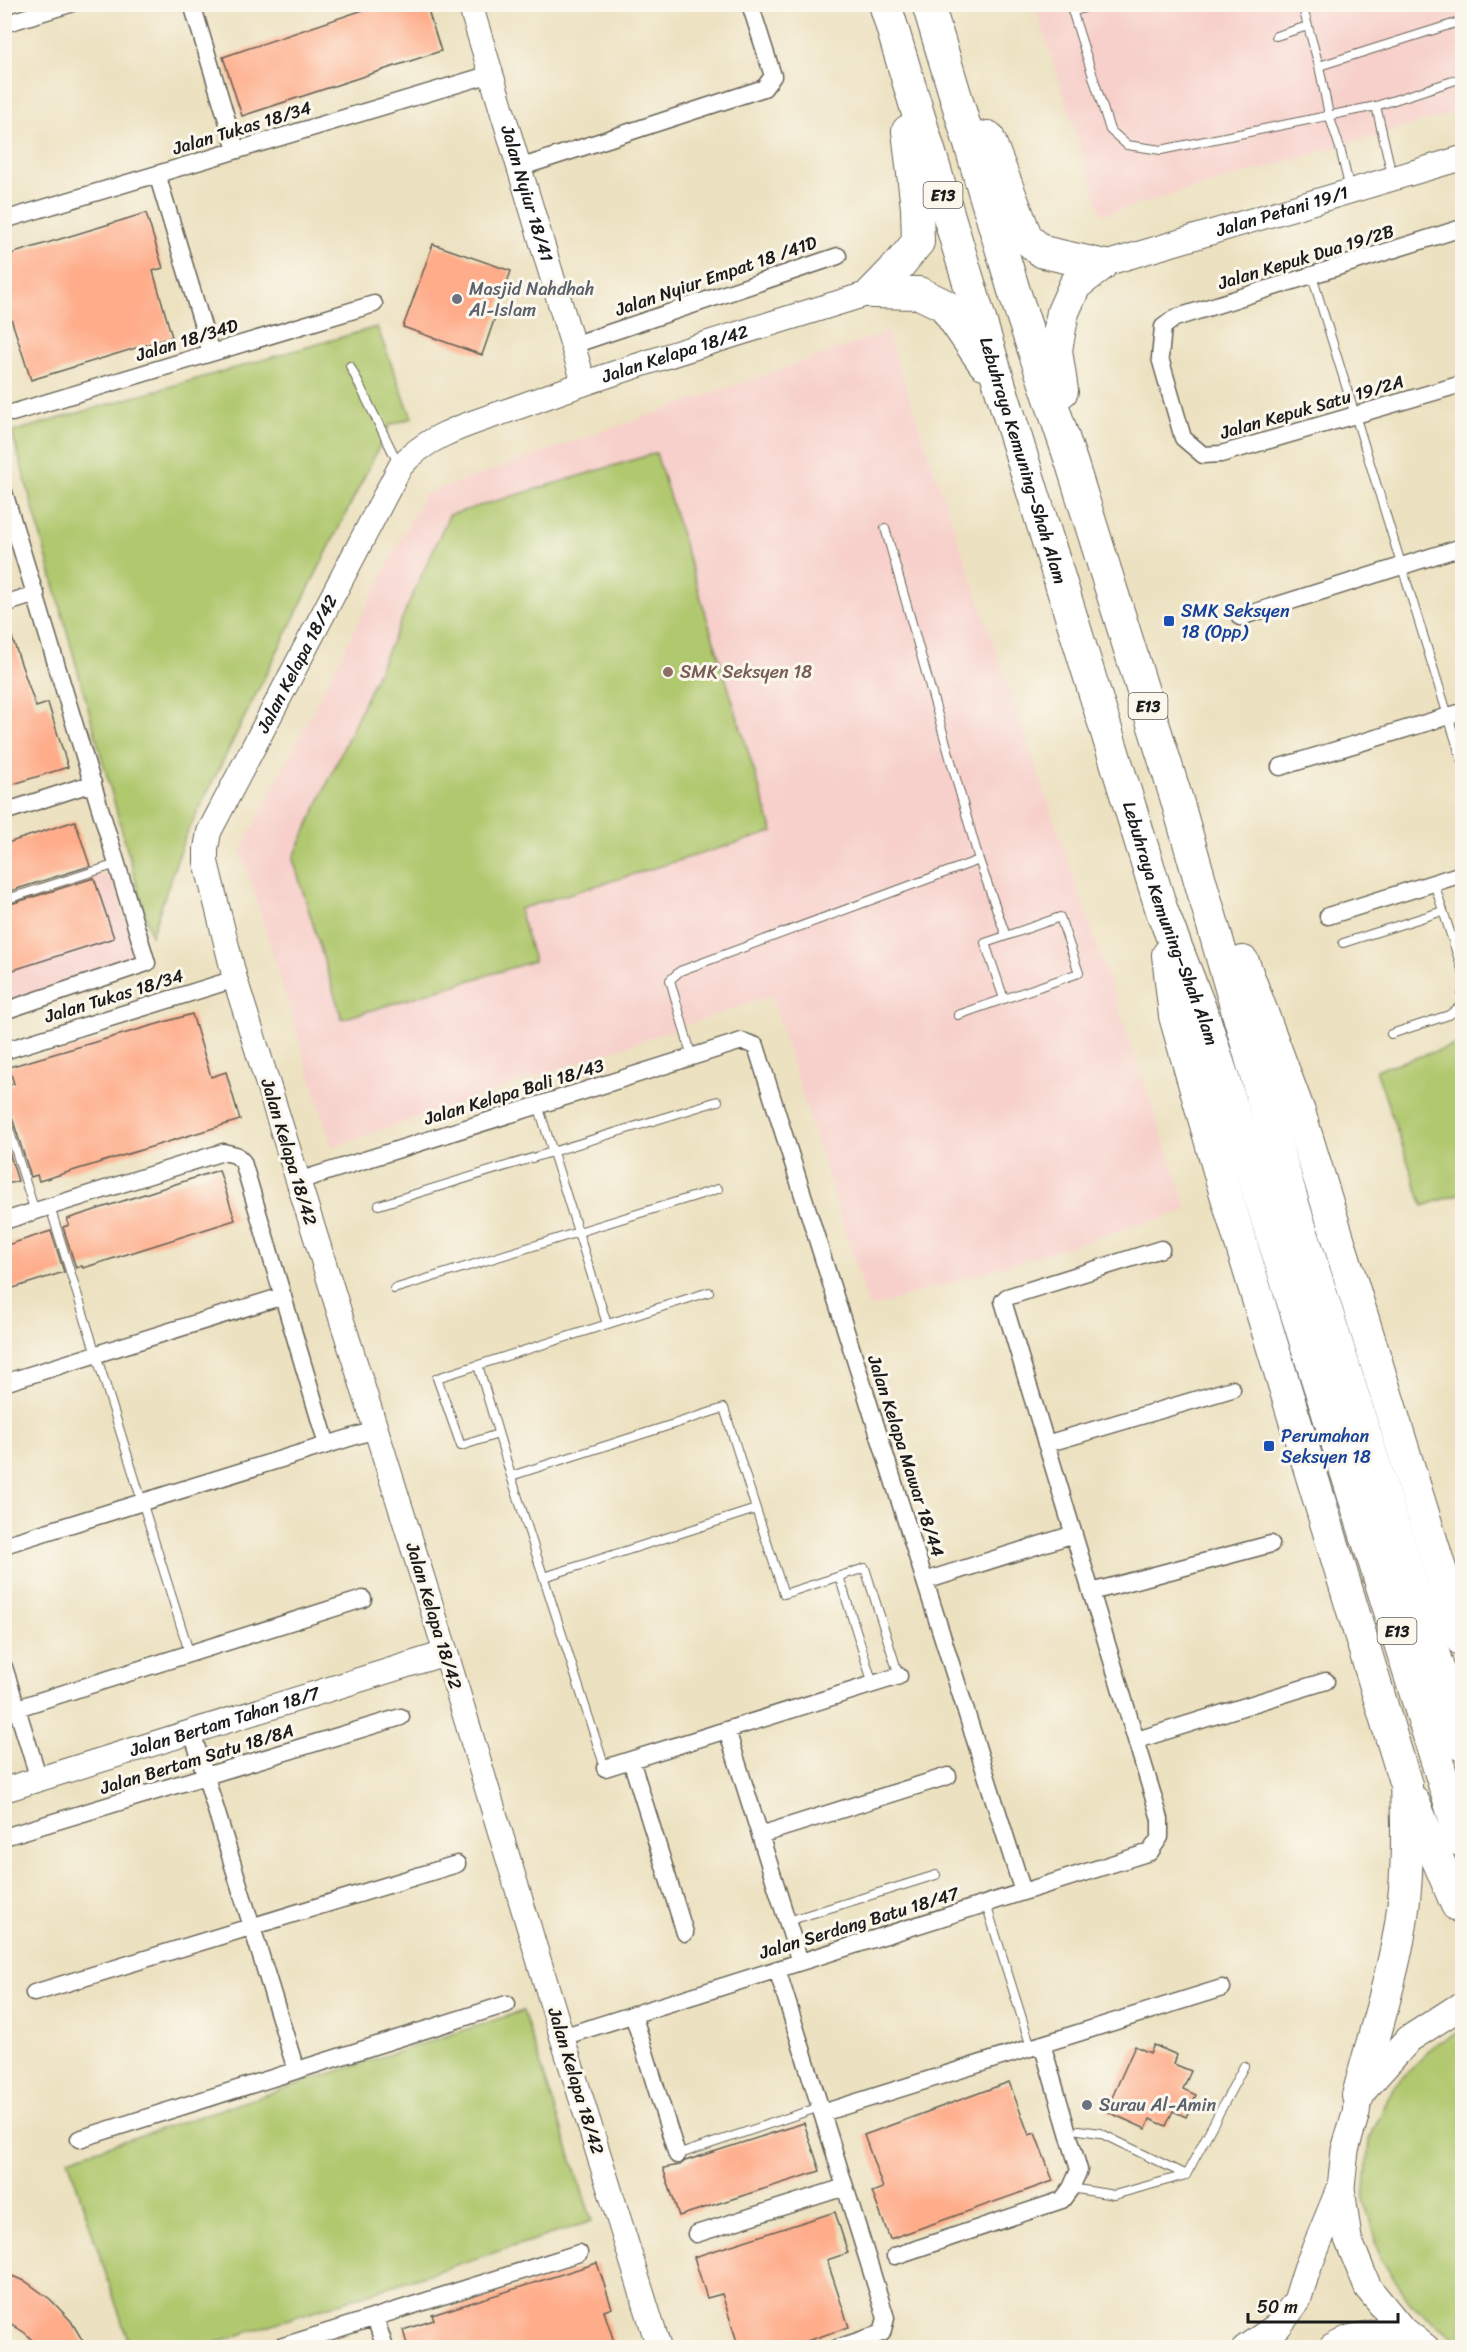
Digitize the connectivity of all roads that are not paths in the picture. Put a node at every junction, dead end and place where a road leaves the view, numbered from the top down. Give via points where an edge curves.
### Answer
1 (70, 4) edge
2 (192, 4) edge
3 (470, 4) edge
4 (750, 4) edge
5 (928, 4) edge
6 (1096, 4) edge
7 (1307, 4) edge
8 (1071, 8) edge
9 (889, 17) edge
10 (1462, 21) edge
11 (4, 24) edge
12 (1308, 26) junction
13 (1276, 36) dead end
14 (946, 64) junction
15 (1319, 66) junction
16 (491, 74) junction
17 (1462, 78) edge
18 (1376, 106) junction
19 (1329, 115) junction
20 (236, 150) junction
21 (1462, 158) edge
22 (519, 168) junction
23 (157, 174) junction
24 (1393, 179) junction
25 (1350, 191) junction
26 (4, 220) edge
27 (1462, 228) edge
28 (838, 256) dead end
29 (1101, 265) junction
30 (1312, 276) junction
31 (873, 292) junction
32 (374, 304) dead end
33 (1163, 327) joint
34 (573, 345) junction
35 (211, 353) junction
36 (350, 366) dead end
37 (584, 383) junction
38 (1462, 384) edge
39 (1000, 386) junction
40 (12, 413) dead end
41 (1356, 416) junction
42 (1072, 464) junction
43 (400, 467) junction
44 (4, 492) edge
45 (885, 528) dead end
46 (1462, 547) edge
47 (1402, 566) junction
48 (36, 594) junction
49 (4, 604) edge
50 (1240, 617) dead end
51 (1455, 714) edge
52 (1462, 761) edge
53 (1280, 767) dead end
54 (93, 783) junction
55 (1176, 797) junction
56 (4, 812) edge
57 (980, 860) junction
58 (117, 864) junction
59 (1462, 874) edge
60 (1434, 883) junction
61 (4, 900) edge
62 (1162, 911) junction
63 (1443, 911) junction
64 (1328, 916) dead end
65 (1006, 936) junction
66 (1343, 943) dead end
67 (1462, 969) edge
68 (236, 979) junction
69 (1462, 994) edge
70 (1004, 999) junction
71 (4, 1011) edge
72 (958, 1015) dead end
73 (1391, 1034) dead end
74 (742, 1041) joint
75 (4, 1051) edge
76 (692, 1057) junction
77 (718, 1101) dead end
78 (538, 1105) junction
79 (4, 1113) edge
80 (553, 1152) junction
81 (298, 1181) junction
82 (718, 1189) dead end
83 (379, 1205) dead end
84 (43, 1209) junction
85 (4, 1221) edge
86 (579, 1233) junction
87 (1161, 1249) dead end
88 (394, 1289) dead end
89 (709, 1292) dead end
90 (283, 1296) junction
91 (607, 1324) junction
92 (96, 1354) junction
93 (478, 1365) junction
94 (4, 1383) edge
95 (1232, 1389) dead end
96 (375, 1430) junction
97 (498, 1434) junction
98 (1046, 1444) junction
99 (327, 1445) junction
100 (512, 1476) junction
101 (143, 1502) junction
102 (756, 1509) junction
103 (1074, 1534) junction
104 (1271, 1544) dead end
105 (4, 1545) edge
106 (839, 1576) junction
107 (544, 1577) junction
108 (925, 1581) junction
109 (1091, 1592) junction
110 (363, 1599) dead end
111 (1462, 1640) edge
112 (446, 1653) junction
113 (190, 1655) junction
114 (4, 1667) edge
115 (899, 1676) joint
116 (1326, 1681) dead end
117 (873, 1684) junction
118 (17, 1708) junction
119 (401, 1717) dead end
120 (727, 1730) junction
121 (192, 1731) junction
122 (1137, 1740) junction
123 (1462, 1745) edge
124 (631, 1760) junction
125 (605, 1768) joint
126 (208, 1776) junction
127 (948, 1776) dead end
128 (39, 1779) junction
129 (1406, 1785) junction
130 (4, 1790) edge
131 (760, 1835) junction
132 (4, 1837) edge
133 (1462, 1842) edge
134 (457, 1864) dead end
135 (936, 1875) dead end
136 (1023, 1892) junction
137 (986, 1904) junction
138 (1462, 1908) edge
139 (788, 1921) junction
140 (253, 1927) junction
141 (685, 1933) dead end
142 (800, 1962) junction
143 (777, 1969) junction
144 (1222, 1988) dead end
145 (34, 1994) dead end
146 (507, 2004) dead end
147 (1462, 2007) edge
148 (633, 2014) junction
149 (562, 2037) junction
150 (1036, 2046) junction
151 (1244, 2066) dead end
152 (296, 2070) junction
153 (1358, 2096) junction
154 (821, 2110) junction
155 (1079, 2130) dead end
156 (79, 2139) dead end
157 (677, 2155) joint
158 (1186, 2175) junction
159 (845, 2187) junction
160 (1071, 2188) junction
161 (1341, 2188) junction
162 (696, 2234) dead end
163 (579, 2253) dead end
164 (895, 2256) dead end
165 (375, 2317) junction
166 (1401, 2328) junction
167 (277, 2348) edge
168 (385, 2348) edge
169 (659, 2348) edge
170 (837, 2348) edge
171 (1246, 2348) edge
172 (1332, 2348) edge
173 (1426, 2348) edge

1 - 11 street
2 - 20 street
3 - 16 street, Jalan Nyiur 18/41
4 - 22 street via 774,76 764,88
5 - 14 highway, Lebuhraya Kemuning–Shah Alam / E13
6 - 8 lane
7 - 12 lane via 1304,12
8 - 19 lane via 1110,130 1127,145 1161,150
9 - 31 highway via 911,151 918,243
9 - 39 highway, Lebuhraya Kemuning–Shah Alam / E13
10 - 15 lane
12 - 13 lane
12 - 15 lane
14 - 29 highway via 976,107 1027,239 1042,252
14 - 42 highway, Lebuhraya Kemuning–Shah Alam / E13 via 1014,291
15 - 19 lane
16 - 20 street, Jalan Tukas 18/34
16 - 22 street, Jalan Nyiur 18/41
17 - 18 lane
18 - 19 lane
18 - 24 lane
19 - 25 lane
20 - 23 street, Jalan Tukas 18/34
21 - 24 street, Jalan Petani 19/1
22 - 34 street, Jalan Nyiur 18/41
23 - 26 street, Jalan Tukas 18/34
23 - 35 street
24 - 25 street, Jalan Petani 19/1
25 - 29 street, Jalan Petani 19/1
27 - 30 street, Jalan Kepuk Dua 19/2B
28 - 34 street, Jalan Nyiur Empat 18 /41D
29 - 42 highway via 1075,285 1063,312 1056,350
30 - 33 street, Jalan Kepuk Dua 19/2B via 1175,318
30 - 41 lane
31 - 37 street, Jalan Kelapa 18/42
31 - 39 highway via 919,293 944,305
32 - 35 street, Jalan 18/34D
33 - 41 street, Jalan Kepuk Satu 19/2A via 1160,358 1183,438 1203,455 1221,454
34 - 37 street, Jalan Nyiur 18/41
35 - 40 street, Jalan 18/34D
36 - 43 lane
37 - 43 street, Jalan Kelapa 18/42 via 425,444
38 - 41 street, Jalan Kepuk Satu 19/2A
39 - 62 highway, Lebuhraya Kemuning–Shah Alam / E13
41 - 47 lane
42 - 55 highway, Lebuhraya Kemuning–Shah Alam / E13
43 - 68 street, Jalan Kelapa 18/42 via 209,832 206,862
44 - 48 street
45 - 57 lane
46 - 47 street
47 - 50 street
47 - 51 lane
48 - 49 street
48 - 54 street
51 - 52 lane
51 - 53 street
54 - 56 street
54 - 58 street
55 - 111 highway via 1299,1112
55 - 123 highway, Lebuhraya Kemuning–Shah Alam / E13 via 1293,1204
57 - 65 lane
57 - 76 lane via 680,971 670,980
58 - 61 lane
58 - 71 street via 147,963
59 - 60 street
60 - 63 lane
60 - 64 street
62 - 129 highway via 1175,1016
62 - 133 highway, Lebuhraya Kemuning–Shah Alam / E13 via 1205,1021
63 - 66 lane
63 - 67 lane
65 - 70 lane via 985,943
65 - 70 lane via 1060,917 1079,973
68 - 75 street, Jalan Tukas 18/34
68 - 81 street, Jalan Kelapa 18/42
69 - 73 lane via 1462,1005 1449,1015
70 - 72 lane
74 - 76 street, Jalan Kelapa Bali 18/43
74 - 108 street, Jalan Kelapa Mawar 18/44 via 756,1046
76 - 78 street, Jalan Kelapa Bali 18/43
77 - 80 lane
78 - 80 lane
78 - 81 street, Jalan Kelapa Bali 18/43
79 - 84 lane
80 - 83 lane
80 - 86 lane
81 - 96 street, Jalan Kelapa 18/42
82 - 86 lane
84 - 85 street
84 - 90 street via 224,1152 236,1155 243,1162
84 - 92 lane
86 - 88 lane
86 - 91 lane
87 - 98 street via 1003,1301
89 - 91 lane
90 - 92 street
90 - 99 street
91 - 93 lane
92 - 94 street
92 - 101 lane
93 - 97 lane
93 - 97 lane via 437,1378 461,1446
95 - 98 street
96 - 99 street
96 - 112 street, Jalan Kelapa 18/42
97 - 100 lane
98 - 103 street
99 - 101 street
100 - 102 lane via 724,1408
100 - 107 lane
101 - 105 street
101 - 113 lane
102 - 106 lane via 783,1594
102 - 107 lane
103 - 108 street
103 - 109 street
104 - 109 street
106 - 115 lane via 865,1568
106 - 117 lane
107 - 125 lane
108 - 136 street, Jalan Kelapa Mawar 18/44
109 - 122 street
110 - 113 street
112 - 121 street, Jalan Bertam Tahan 18/7
112 - 149 street, Jalan Kelapa 18/42
113 - 118 street
114 - 118 street
115 - 117 street
116 - 122 street
117 - 120 street
118 - 128 street
119 - 126 street, Jalan Bertam Satu 18/8A
120 - 124 street
120 - 131 street
121 - 126 street
121 - 128 street, Jalan Bertam Tahan 18/7
122 - 136 street, Jalan Serdang Batu 18/47 via 1160,1818 1160,1837 1150,1852
124 - 125 street
124 - 141 street
126 - 132 street, Jalan Bertam Satu 18/8A
126 - 140 street
127 - 131 street
128 - 130 street, Jalan Bertam Tahan 18/7
129 - 138 highway via 1457,1905
129 - 153 highway via 1407,1855 1398,1940
131 - 139 street
134 - 140 street
135 - 139 lane
136 - 137 street, Jalan Serdang Batu 18/47
137 - 142 street, Jalan Serdang Batu 18/47
137 - 150 lane
139 - 142 street
140 - 145 street
140 - 152 street
142 - 143 street, Jalan Serdang Batu 18/47
143 - 148 street, Jalan Serdang Batu 18/47
143 - 154 street
144 - 150 street
146 - 152 street
147 - 153 main road via 1409,2039
148 - 149 street, Jalan Serdang Batu 18/47
148 - 157 street
149 - 169 street, Jalan Kelapa 18/42
150 - 154 street
150 - 160 street via 1078,2170
151 - 158 lane
152 - 156 street
153 - 161 main road
154 - 157 lane
154 - 159 street
155 - 158 lane via 1100,2133
158 - 160 lane via 1114,2195
159 - 162 street
159 - 170 street via 886,2318 882,2333
160 - 164 street via 1062,2200
161 - 166 main road via 1348,2240 1368,2288
161 - 171 main road via 1296,2301 1278,2326
163 - 165 street
165 - 167 street
165 - 168 street
166 - 172 main road via 1348,2339
166 - 173 main road

